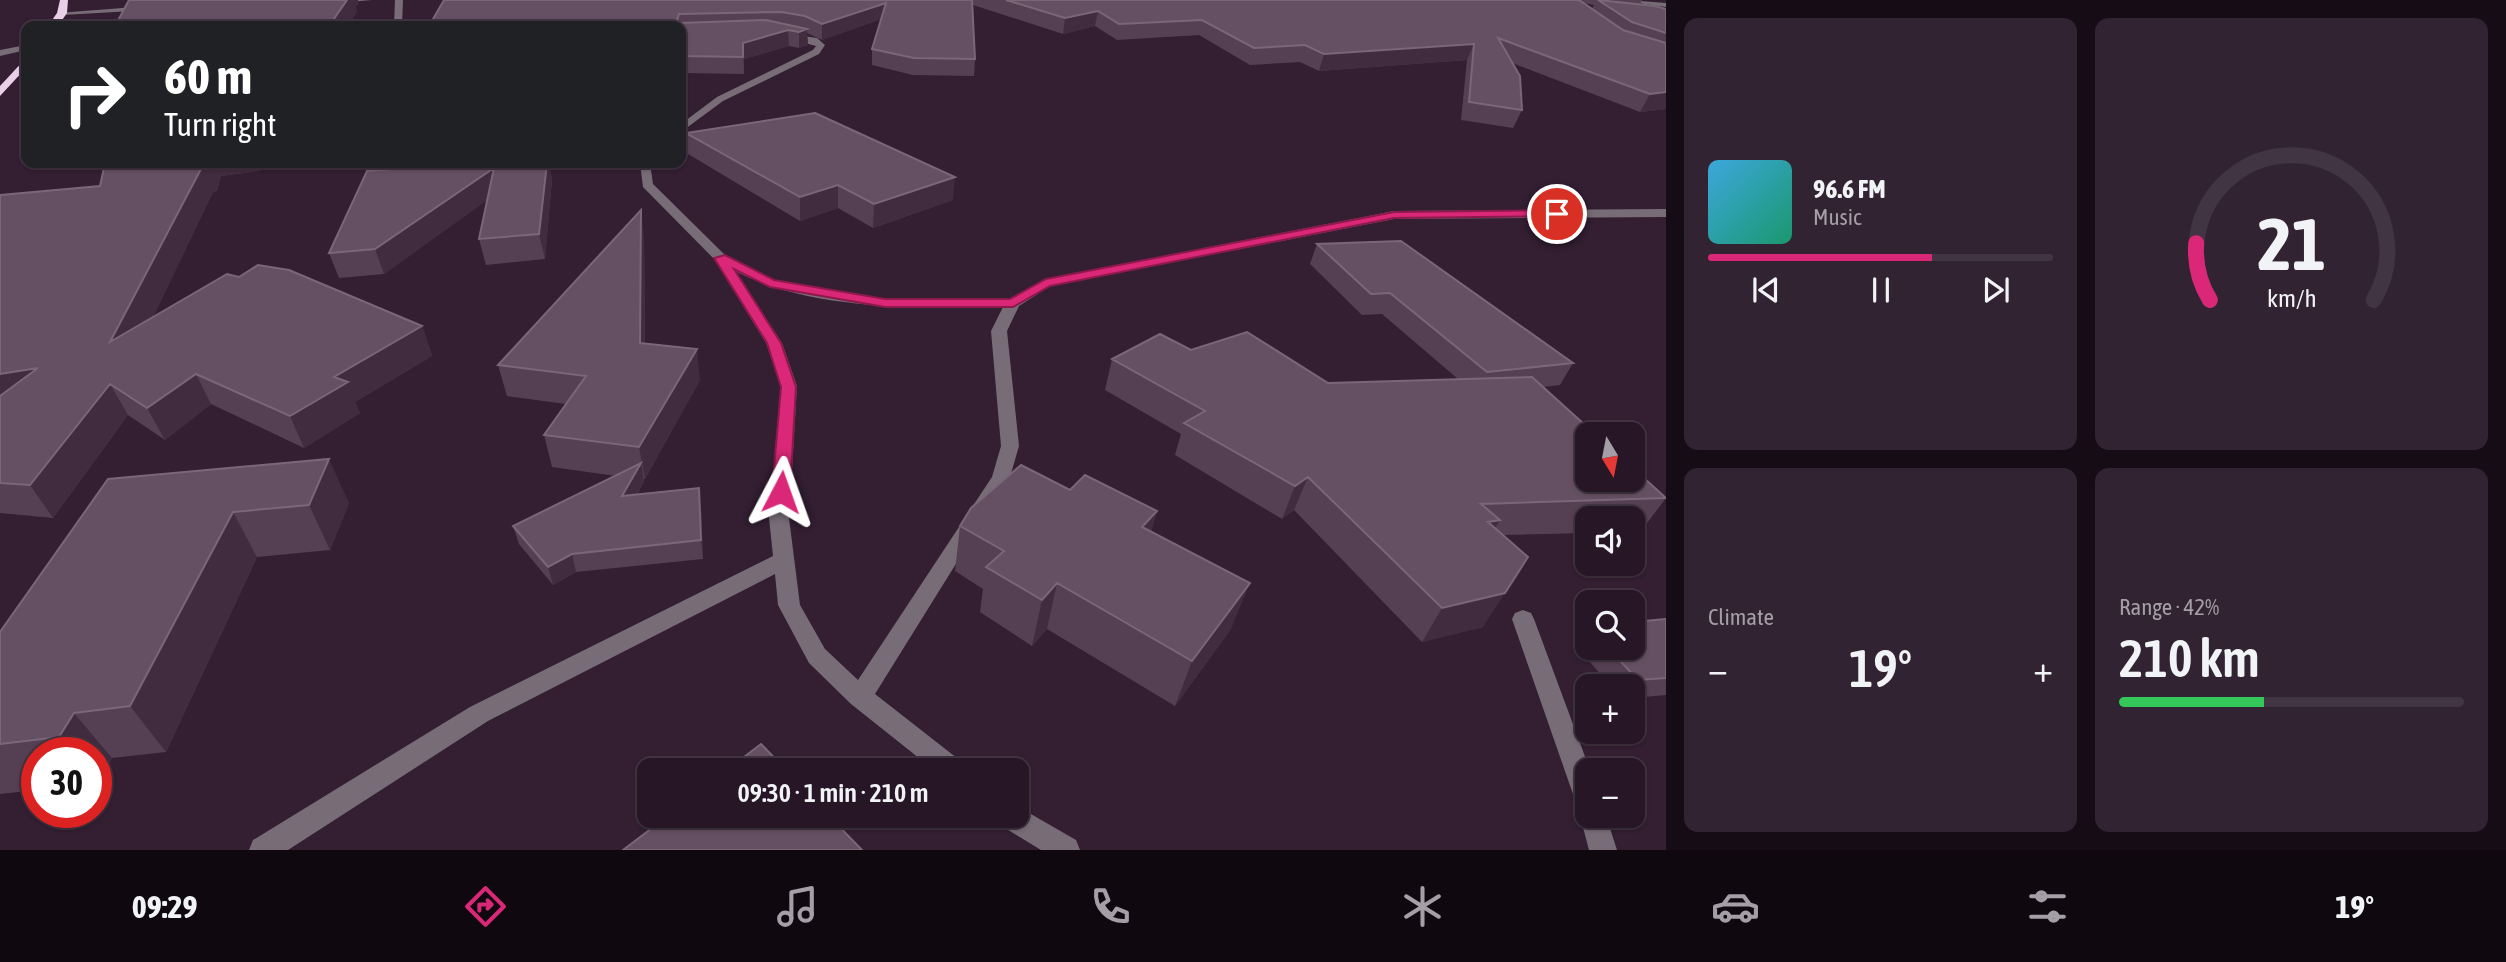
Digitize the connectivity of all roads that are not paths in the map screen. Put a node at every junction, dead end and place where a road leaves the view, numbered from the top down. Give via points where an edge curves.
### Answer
1 (64, 0) edge
2 (368, 0) edge
3 (399, 0) edge
4 (1630, 0) edge
5 (330, 2) edge
6 (1666, 5) edge
7 (158, 8) edge
8 (62, 13) junction
9 (56, 21) edge
10 (398, 21) edge
11 (770, 33) edge
12 (21, 49) edge
13 (0, 53) edge
14 (21, 67) edge
15 (0, 93) edge
16 (686, 125) edge
17 (645, 168) edge
18 (1666, 213) edge
19 (720, 258) junction
20 (1013, 303) junction
21 (784, 560) junction
22 (1523, 619) dead end
23 (860, 697) junction
24 (938, 758) edge
25 (1575, 764) edge
26 (1029, 828) edge
27 (1597, 828) edge
28 (263, 850) edge
29 (1066, 850) edge
30 (1603, 850) edge

1 - 8 highway
2 - 5 street
3 - 10 street
4 - 6 street
7 - 8 street
8 - 9 highway
11 - 16 street via 821,45 816,52 720,99
12 - 13 street
14 - 15 highway
17 - 19 street via 647,185
18 - 20 street via 1394,215 1046,282
19 - 20 street via 770,283 885,303
19 - 21 street via 774,343 789,387 779,518
20 - 23 street via 999,331 1010,446 1001,477
21 - 23 street via 789,605 817,656
21 - 28 street via 479,715
22 - 25 street
23 - 24 street
26 - 29 street
27 - 30 street

